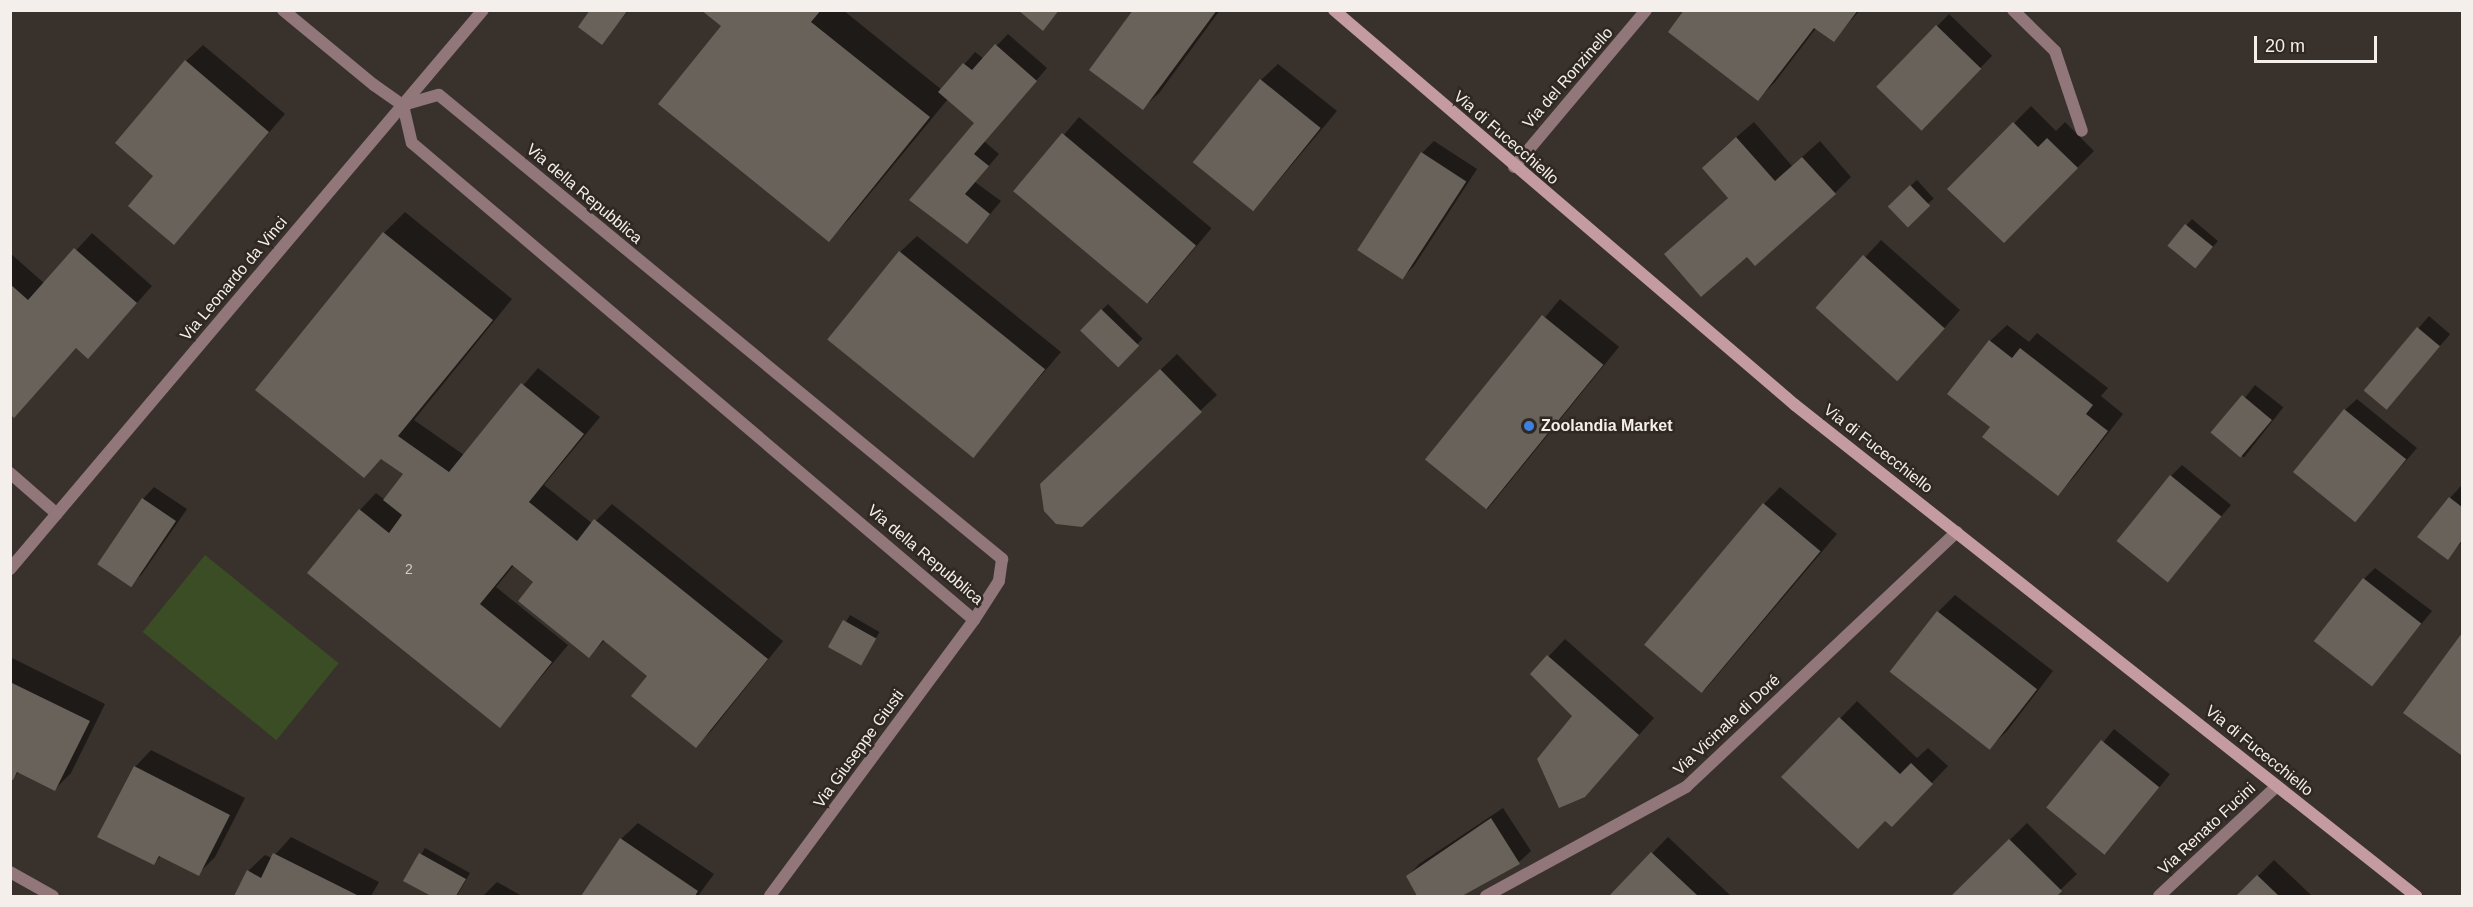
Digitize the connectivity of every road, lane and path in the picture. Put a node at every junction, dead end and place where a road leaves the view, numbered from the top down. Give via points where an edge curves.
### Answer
1 (283, 10) edge
2 (483, 10) edge
3 (1334, 10) edge
4 (1646, 10) edge
5 (2013, 10) edge
6 (403, 105) junction
7 (2082, 131) dead end
8 (1514, 167) junction
9 (10, 473) edge
10 (57, 514) junction
11 (1957, 532) junction
12 (10, 569) edge
13 (975, 620) junction
14 (2277, 786) junction
15 (10, 873) edge
16 (53, 897) edge
17 (770, 897) edge
18 (1486, 897) edge
19 (2159, 897) edge
20 (2416, 897) edge

1 - 6 street
2 - 6 street, Via Leonardo da Vinci
3 - 8 main road, Via di Fucecchiello
4 - 8 street, Via del Ronzinello
5 - 7 street via 2055,51
6 - 10 street, Via Leonardo da Vinci
6 - 13 street, Via della Repubblica via 412,143
6 - 13 street, Via della Repubblica via 439,96 1002,559 999,581
8 - 11 main road, Via di Fucecchiello via 1795,405
9 - 10 street
10 - 12 street, Via Leonardo da Vinci
11 - 14 main road, Via di Fucecchiello
11 - 18 street, Via Vicinale di Doré via 1686,787
13 - 17 street, Via Giuseppe Giusti
14 - 19 street, Via Renato Fucini
14 - 20 main road, Via di Fucecchiello
15 - 16 street

